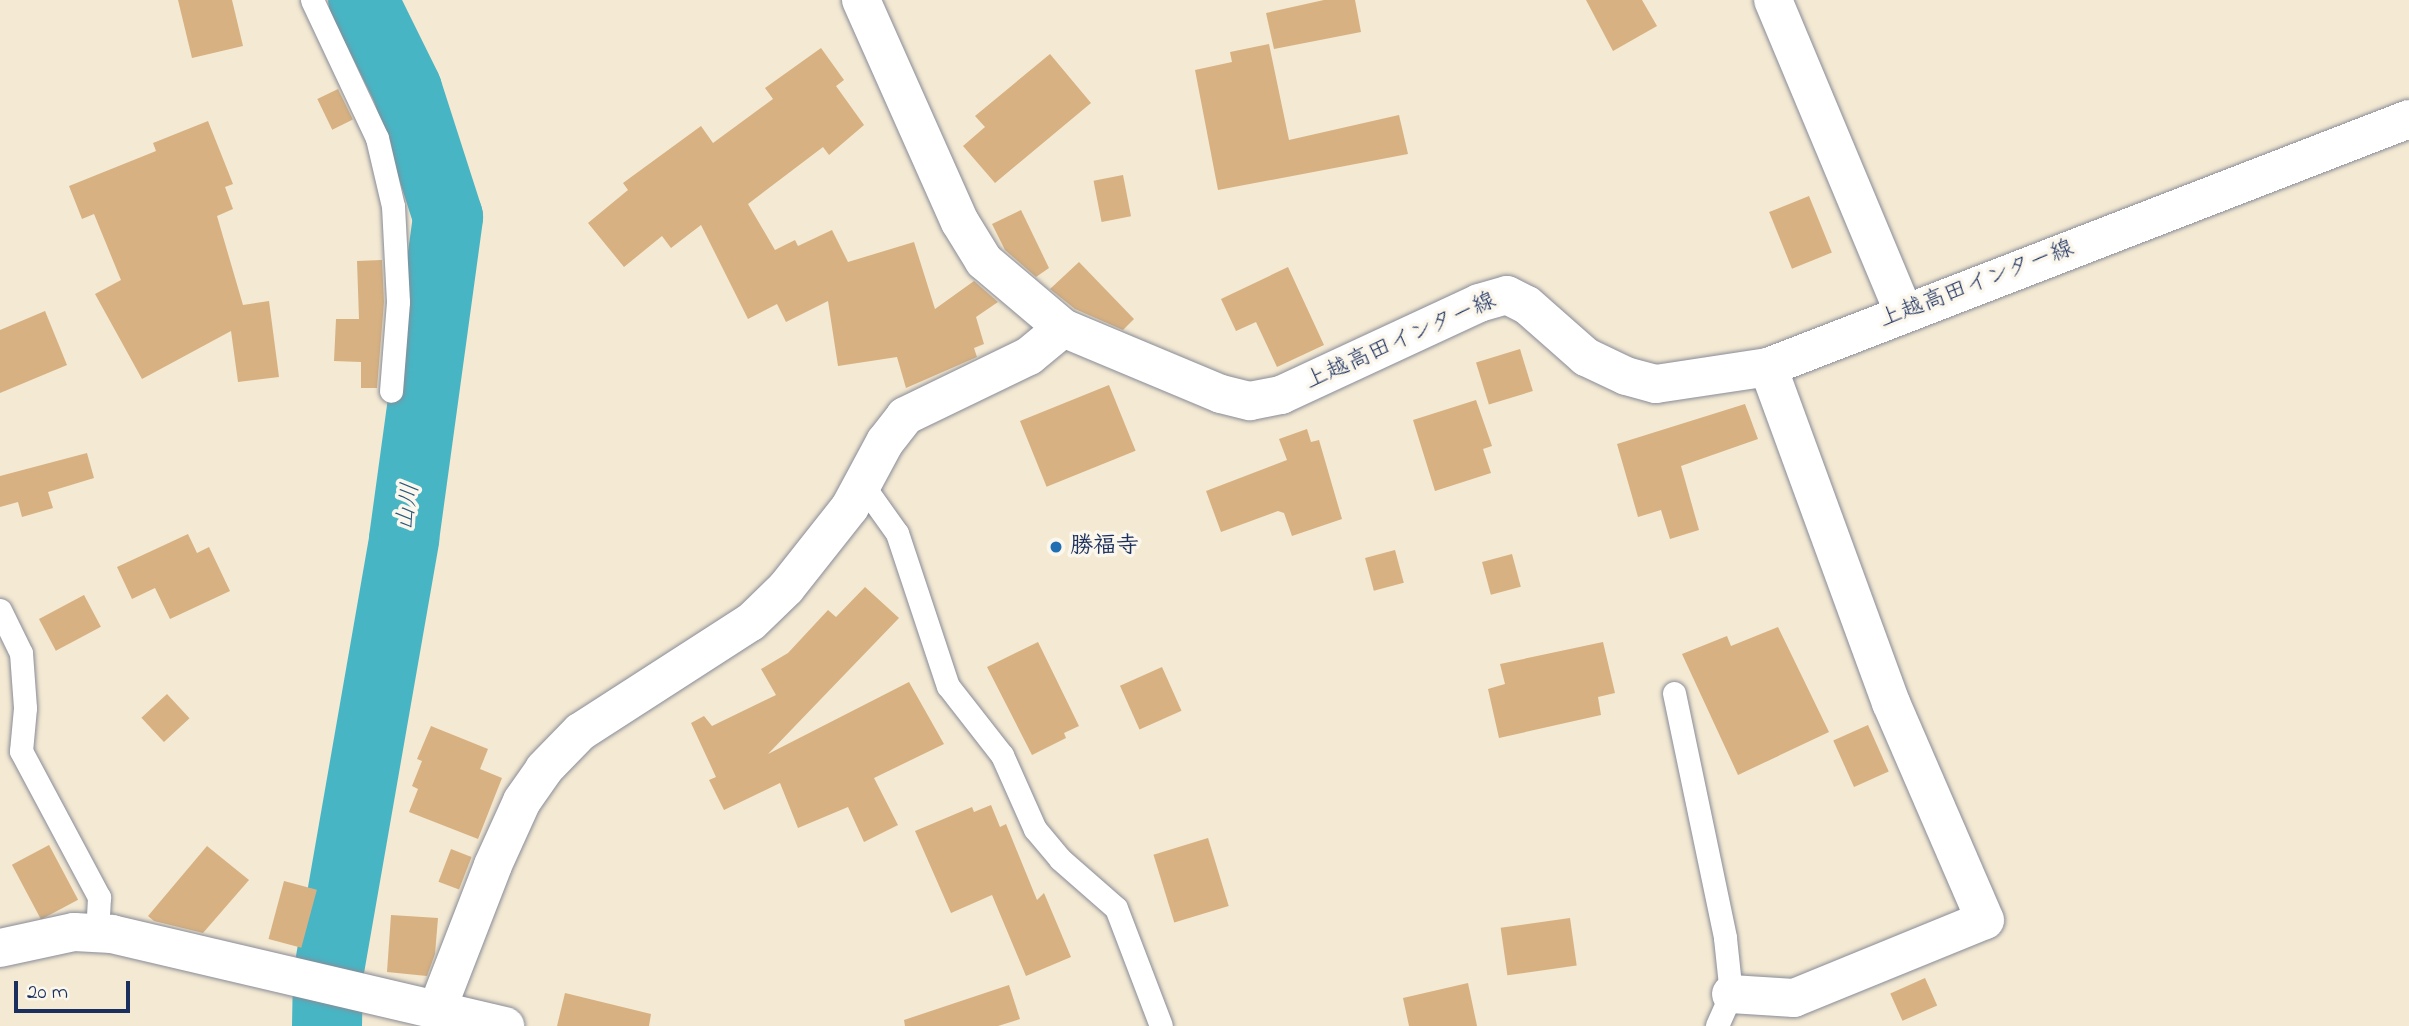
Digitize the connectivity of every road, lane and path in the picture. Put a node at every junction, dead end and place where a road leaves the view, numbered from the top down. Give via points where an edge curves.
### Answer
1 (313, 0) edge
2 (861, 0) edge
3 (1773, 0) edge
4 (2409, 119) edge
5 (1903, 312) junction
6 (1063, 328) junction
7 (1768, 367) junction
8 (391, 391) dead end
9 (862, 484) junction
10 (0, 610) edge
11 (1674, 693) dead end
12 (97, 933) junction
13 (0, 948) edge
14 (438, 1007) junction
15 (1724, 1010) edge
16 (1800, 1012) edge
17 (505, 1026) edge
18 (1161, 1026) edge

1 - 8 lane via 377,138 393,206 398,302
2 - 6 street, 上越高田インター線 via 960,222 985,261
3 - 5 street
4 - 5 street, 上越高田インター線
5 - 7 street, 上越高田インター線
6 - 7 street, 上越高田インター線 via 1221,394 1250,401 1282,395 1479,303 1507,295 1527,305 1586,357 1626,376 1656,384
6 - 9 street via 1029,356 905,416
7 - 16 street via 1891,703 1985,920
9 - 14 street via 826,542 751,622 580,732 544,769 522,801 493,865
9 - 18 lane via 897,533 948,686 1002,755 1035,829 1060,859 1116,908
10 - 12 lane via 23,664 20,751 99,897
11 - 15 lane via 1725,938
12 - 13 street via 74,932
12 - 14 street via 379,998
14 - 17 street
15 - 16 street

